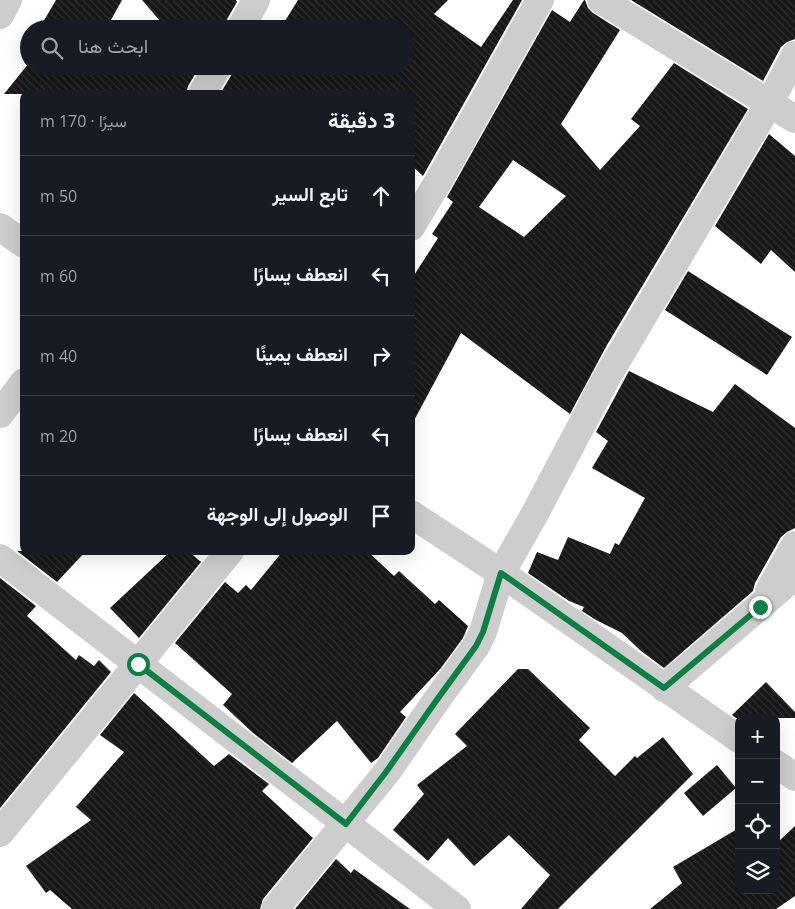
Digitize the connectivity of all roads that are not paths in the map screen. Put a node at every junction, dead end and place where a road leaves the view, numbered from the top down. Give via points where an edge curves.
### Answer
1 (8, 0) edge
2 (256, 0) edge
3 (540, 0) edge
4 (601, 0) edge
5 (0, 14) edge
6 (245, 20) edge
7 (795, 55) edge
8 (213, 75) edge
9 (204, 90) edge
10 (769, 104) junction
11 (795, 119) edge
12 (415, 219) edge
13 (0, 227) edge
14 (20, 241) edge
15 (20, 387) edge
16 (0, 414) edge
17 (415, 517) edge
18 (795, 545) edge
19 (227, 555) edge
20 (0, 558) edge
21 (501, 573) junction
22 (795, 576) edge
23 (760, 607) junction
24 (138, 664) junction
25 (664, 688) junction
26 (735, 736) edge
27 (780, 767) edge
28 (795, 777) edge
29 (346, 824) junction
30 (0, 833) edge
31 (275, 909) edge
32 (456, 909) edge

1 - 5 street
2 - 6 street
3 - 12 street
4 - 10 street
7 - 10 street
8 - 9 street
10 - 11 street
10 - 21 street via 607,377
13 - 14 street
15 - 16 street
17 - 21 street
18 - 23 street
19 - 24 street
20 - 24 street
21 - 25 street
21 - 29 street via 476,646
22 - 23 street
23 - 25 street
24 - 29 street
24 - 30 street
25 - 26 street
27 - 28 street
29 - 31 street
29 - 32 street

